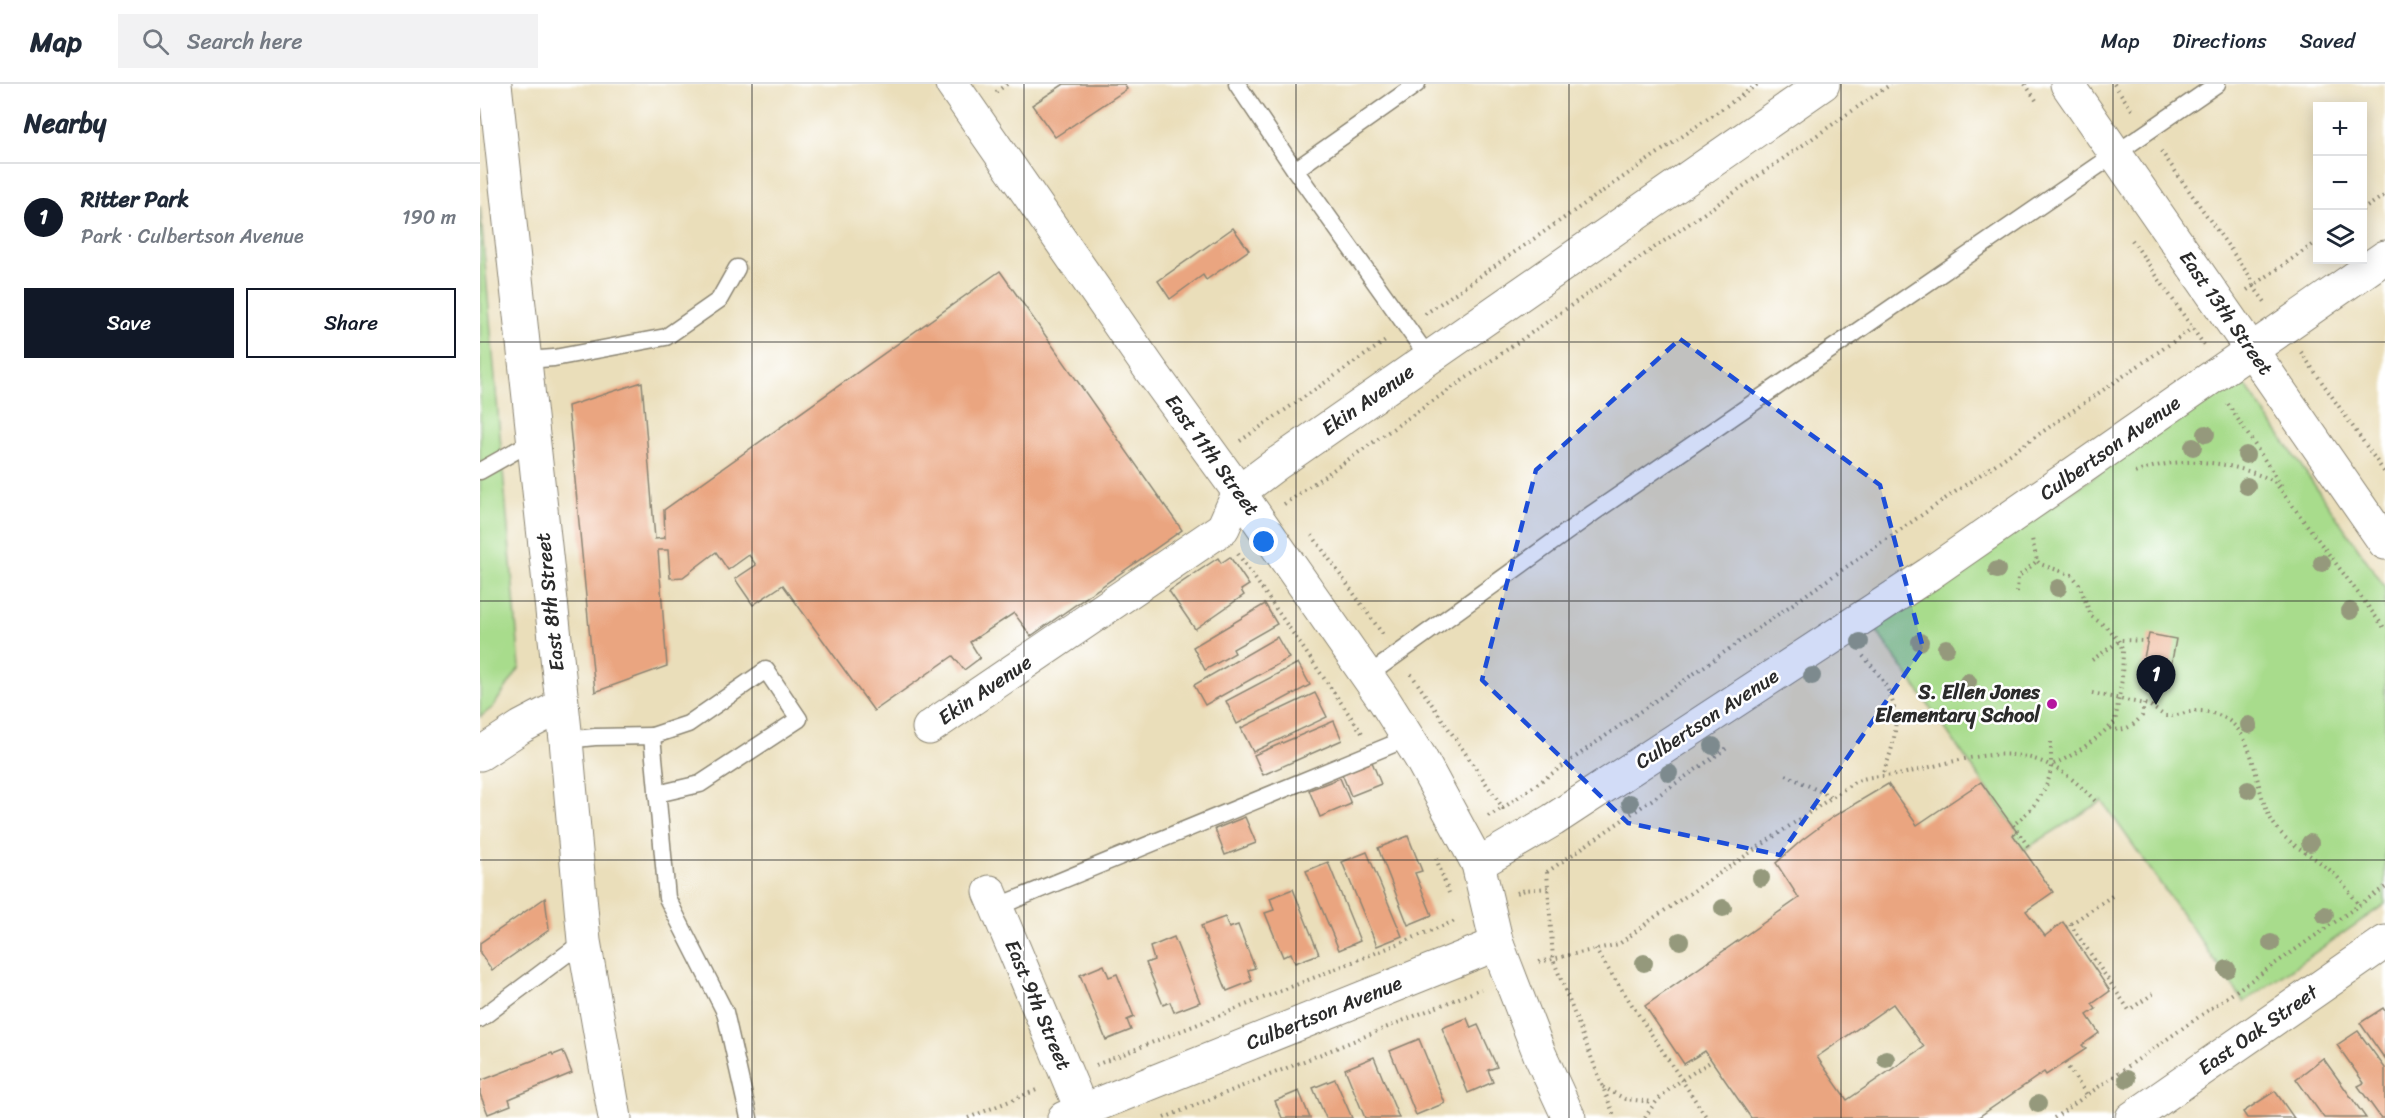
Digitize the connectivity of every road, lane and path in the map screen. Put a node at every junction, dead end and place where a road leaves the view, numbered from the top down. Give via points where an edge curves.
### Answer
1 (1237, 84) edge
2 (1417, 84) edge
3 (1823, 84) edge
4 (1891, 84) edge
5 (2067, 84) edge
6 (2114, 84) edge
7 (2217, 84) edge
8 (960, 87) edge
9 (491, 109) edge
10 (2148, 133) junction
11 (2116, 155) junction
12 (1294, 170) junction
13 (2385, 195) edge
14 (2367, 207) edge
15 (2313, 244) edge
16 (2385, 257) edge
17 (737, 268) dead end
18 (2255, 285) junction
19 (2222, 307) junction
20 (2298, 348) dead end
21 (2251, 350) junction
22 (1429, 358) junction
23 (525, 360) junction
24 (2226, 400) dead end
25 (1242, 439) dead end
26 (533, 441) junction
27 (480, 471) edge
28 (1265, 473) junction
29 (2385, 473) edge
30 (2128, 476) dead end
31 (1239, 492) junction
32 (1287, 501) junction
33 (1294, 510) dead end
34 (2301, 516) junction
35 (1306, 527) dead end
36 (2040, 531) dead end
37 (2031, 538) junction
38 (2385, 543) edge
39 (2022, 544) dead end
40 (2037, 561) junction
41 (2017, 592) dead end
42 (2385, 629) edge
43 (2119, 641) junction
44 (2147, 641) dead end
45 (1858, 650) dead end
46 (1397, 654) junction
47 (2092, 660) dead end
48 (2160, 670) dead end
49 (1367, 676) junction
50 (2092, 693) dead end
51 (2120, 698) junction
52 (2144, 704) junction
53 (561, 706) junction
54 (2153, 706) junction
55 (929, 728) dead end
56 (2109, 728) junction
57 (651, 736) junction
58 (1408, 738) junction
59 (566, 740) junction
60 (2051, 742) dead end
61 (480, 754) edge
62 (2051, 765) junction
63 (1786, 775) dead end
64 (1882, 775) junction
65 (657, 794) junction
66 (1832, 797) junction
67 (2097, 803) dead end
68 (2028, 846) dead end
69 (1478, 864) junction
70 (1547, 872) dead end
71 (2385, 887) edge
72 (2112, 896) dead end
73 (994, 900) joint
74 (2360, 905) junction
75 (1455, 921) dead end
76 (584, 941) junction
77 (2385, 942) edge
78 (1595, 949) junction
79 (1503, 959) junction
80 (1553, 959) junction
81 (2153, 994) dead end
82 (480, 1019) edge
83 (1710, 1062) dead end
84 (2065, 1063) dead end
85 (1068, 1077) junction
86 (1682, 1080) junction
87 (1603, 1087) junction
88 (2087, 1095) junction
89 (1653, 1102) junction
90 (1077, 1116) edge
91 (615, 1118) edge
92 (749, 1118) edge
93 (968, 1118) edge
94 (1164, 1118) edge
95 (1569, 1118) edge
96 (1615, 1118) edge
97 (1645, 1118) edge
98 (1707, 1118) edge
99 (2054, 1118) edge
100 (2132, 1118) edge

1 - 12 lane
2 - 12 lane
3 - 22 street, Ekin Avenue
4 - 32 path
5 - 11 street, East 13th Street
6 - 10 path
7 - 10 lane
8 - 31 street, East 11th Street via 1152,372
9 - 23 street, East 8th Street
10 - 11 lane
10 - 18 path
11 - 19 street, East 13th Street
11 - 46 lane via 1593,513
12 - 22 lane
13 - 14 path
15 - 18 path
16 - 21 street, Culbertson Avenue
17 - 23 lane via 719,300 666,338
18 - 19 path
19 - 21 street, East 13th Street
19 - 46 path via 1503,808
20 - 29 path
21 - 38 street, East 13th Street
21 - 69 street, Culbertson Avenue via 1929,574 1563,813
22 - 28 street, Ekin Avenue
23 - 26 street, East 8th Street
24 - 34 path
25 - 28 path
26 - 27 lane
26 - 53 street, East 8th Street
28 - 31 street, Ekin Avenue
28 - 32 path
30 - 34 path via 2153,465 2183,461 2250,471 2274,482
31 - 49 street, East 11th Street
31 - 55 street, Ekin Avenue via 1223,528
32 - 33 path
34 - 42 path
35 - 46 path
36 - 37 path
37 - 39 path
37 - 40 path
40 - 41 path via 2018,577
40 - 43 path via 2072,575 2091,616 2109,628
43 - 44 path
43 - 47 path
43 - 51 path via 2123,651
45 - 64 path via 1881,676 1893,699 1895,740
46 - 49 lane
48 - 54 path
49 - 58 street, East 11th Street
50 - 51 path
51 - 52 path
51 - 56 path via 2115,722
52 - 54 path
52 - 56 path via 2142,716 2132,725 2121,730
53 - 59 street, East 8th Street
53 - 61 street
54 - 74 path via 2165,716 2202,711 2233,724 2248,744 2268,817 2292,844 2337,876
56 - 62 path
57 - 59 lane
57 - 65 lane
57 - 65 lane via 688,724 766,670 799,719 700,784
58 - 69 street, East 11th Street
58 - 73 lane
59 - 76 street, East 8th Street
60 - 62 path
62 - 64 path via 2010,754 1985,754 1898,775
62 - 67 path
62 - 68 path via 2040,798 2013,825
63 - 66 path
64 - 66 path via 1866,777
65 - 92 lane via 668,898 725,1012
66 - 78 path via 1619,945
69 - 79 street
70 - 80 path
71 - 74 path
72 - 81 path via 2068,926 2129,1011
73 - 85 street, East 9th Street
74 - 88 path
75 - 85 path
76 - 82 lane
76 - 91 street, East 8th Street
77 - 100 street, East Oak Street
78 - 80 path
78 - 86 path
79 - 80 path
79 - 90 street, Culbertson Avenue
79 - 94 path via 1479,990
79 - 95 street
80 - 87 path
83 - 86 path
84 - 88 path
85 - 90 street, East 9th Street
85 - 93 path
86 - 89 path
86 - 98 path
87 - 89 path via 1626,1099
87 - 96 path
88 - 99 path
89 - 97 path

